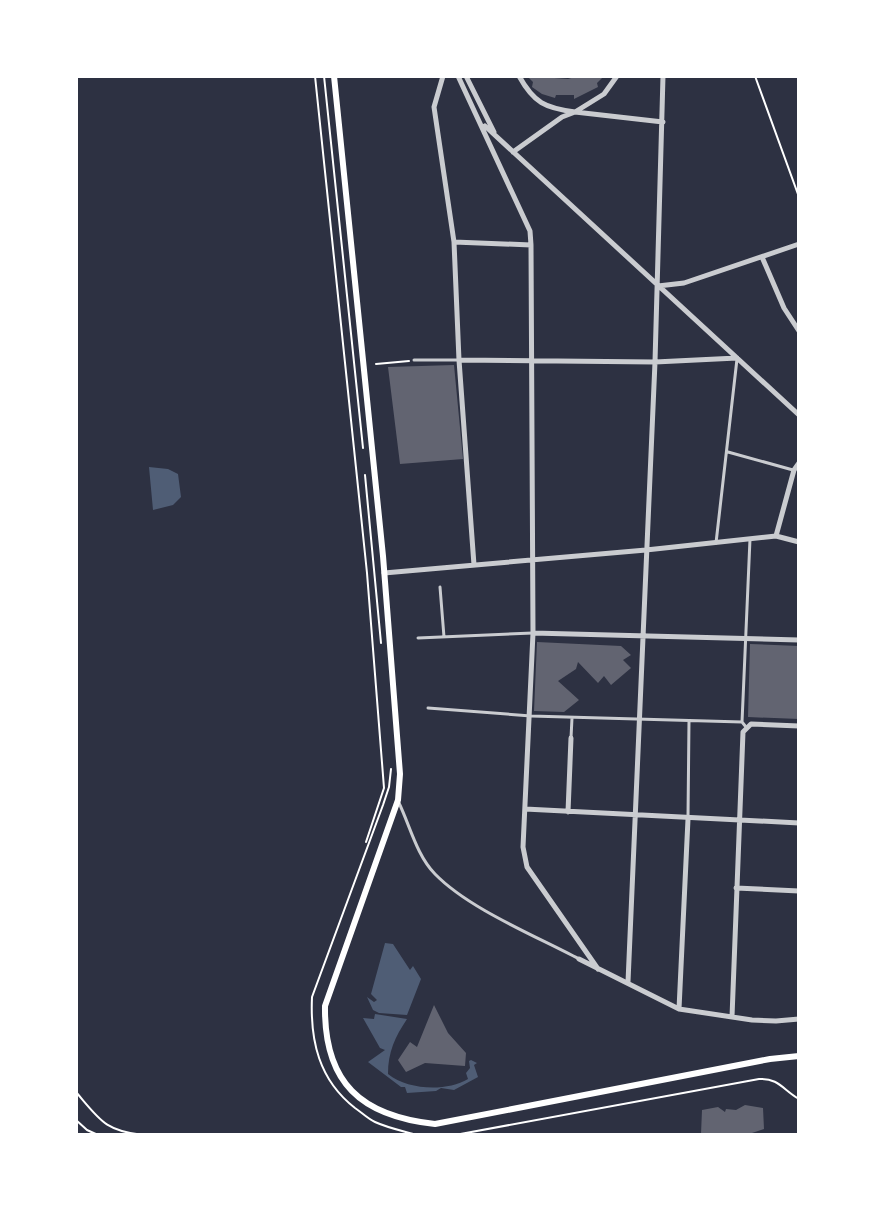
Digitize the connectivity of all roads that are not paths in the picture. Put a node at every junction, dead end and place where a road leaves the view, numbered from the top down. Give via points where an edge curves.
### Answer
1 (334, 76) edge
2 (443, 76) edge
3 (458, 76) edge
4 (466, 76) edge
5 (519, 76) edge
6 (617, 76) edge
7 (663, 76) edge
8 (575, 112) junction
9 (481, 122) junction
10 (663, 122) junction
11 (497, 137) junction
12 (513, 152) junction
13 (454, 242) junction
14 (799, 244) edge
15 (531, 245) junction
16 (762, 257) junction
17 (657, 286) junction
18 (799, 331) edge
19 (737, 358) junction
20 (414, 360) road end
21 (459, 360) junction
22 (533, 362) junction
23 (655, 362) junction
24 (799, 415) edge
25 (728, 452) junction
26 (799, 463) edge
27 (794, 470) junction
28 (776, 536) junction
29 (750, 539) junction
30 (799, 542) edge
31 (716, 543) junction
32 (646, 550) junction
33 (534, 560) junction
34 (474, 565) junction
35 (384, 573) junction
36 (440, 587) dead end
37 (533, 633) junction
38 (643, 636) junction
39 (444, 637) junction
40 (418, 638) dead end
41 (745, 638) junction
42 (799, 640) edge
43 (428, 708) dead end
44 (531, 716) junction
45 (572, 718) junction
46 (640, 720) junction
47 (689, 721) junction
48 (744, 724) junction
49 (799, 726) edge
50 (571, 738) joint
51 (398, 800) junction
52 (525, 809) junction
53 (568, 812) junction
54 (635, 817) junction
55 (688, 819) junction
56 (738, 821) junction
57 (799, 823) edge
58 (736, 888) junction
59 (799, 891) edge
60 (579, 959) joint
61 (598, 969) junction
62 (628, 982) junction
63 (679, 1009) junction
64 (732, 1017) junction
65 (799, 1019) edge
66 (799, 1056) edge

1 - 35 main road
2 - 13 street via 434,107
3 - 9 street
4 - 11 street
5 - 8 street via 536,102
6 - 8 street via 604,94
7 - 10 street
8 - 10 street
8 - 12 street
9 - 11 street
9 - 15 street via 530,231
10 - 17 street
11 - 12 street
12 - 17 street
13 - 15 street
13 - 21 street
14 - 16 street
15 - 22 street
16 - 17 street via 682,284
16 - 18 street
17 - 19 street
17 - 23 street
19 - 23 street
19 - 24 street
19 - 25 street
20 - 21 street
21 - 22 street
21 - 34 street
22 - 23 street
22 - 33 street
23 - 32 street
25 - 27 street
25 - 31 street
26 - 27 street
27 - 28 street
28 - 29 street
28 - 30 street
29 - 31 street
29 - 41 street
31 - 32 street
32 - 33 street
32 - 38 street
33 - 34 street
33 - 37 street
34 - 35 street
35 - 51 main road
36 - 39 street
37 - 38 street
37 - 39 street
37 - 44 street
38 - 41 street
38 - 46 street
39 - 40 street
41 - 42 street
41 - 48 street
43 - 44 street
44 - 45 street
44 - 52 street
45 - 46 street
45 - 50 street
46 - 47 street
46 - 54 street
47 - 48 street
47 - 55 street
48 - 49 street
48 - 56 street
50 - 53 street
51 - 60 street via 436,875 468,900
51 - 66 main road via 325,1006 324,1033 335,1069 369,1107 406,1121 435,1124
52 - 53 street
52 - 61 street via 527,867
53 - 54 street
54 - 55 street
54 - 62 street
55 - 56 street
55 - 63 street
56 - 57 street
56 - 58 street
58 - 59 street
58 - 64 street
60 - 61 street
61 - 62 street
62 - 63 street
63 - 64 street
64 - 65 street

